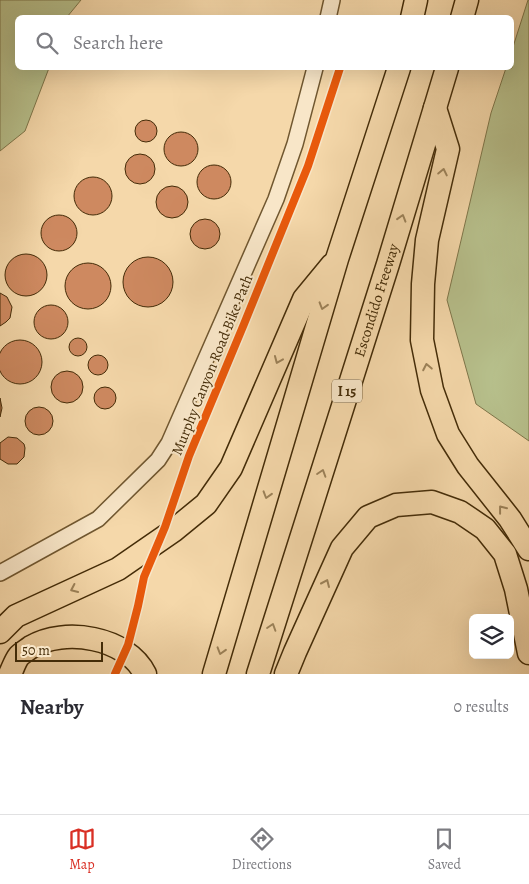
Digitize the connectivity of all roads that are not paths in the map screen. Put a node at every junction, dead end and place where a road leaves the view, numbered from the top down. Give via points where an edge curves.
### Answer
1 (332, 0) edge
2 (416, 0) edge
3 (467, 0) edge
4 (329, 15) edge
5 (413, 15) edge
6 (463, 15) edge
7 (314, 70) edge
8 (398, 70) edge
9 (446, 70) edge
10 (435, 108) junction
11 (337, 259) junction
12 (529, 550) edge
13 (0, 573) edge
14 (0, 632) edge
15 (529, 653) edge
16 (15, 665) edge
17 (2, 674) edge
18 (145, 674) edge
19 (214, 674) edge
20 (258, 674) edge
21 (286, 674) edge

1 - 4 lane
2 - 5 highway
3 - 6 highway
7 - 13 lane via 276,200 169,443 158,460 98,519
8 - 11 highway
9 - 10 highway, Escondido Freeway / I 15
12 -> 10 highway via 448,434 432,390 422,340 423,284 427,240 448,149
20 -> 10 highway, Escondido Freeway / I 15
11 -> 14 highway via 304,299 231,468 206,504 118,569 16,616
11 -> 19 highway
21 -> 15 highway via 342,548 368,518 396,505 432,502 460,512 485,528 505,554
16 - 17 highway
16 - 18 highway via 40,642 65,636 86,637 120,648

